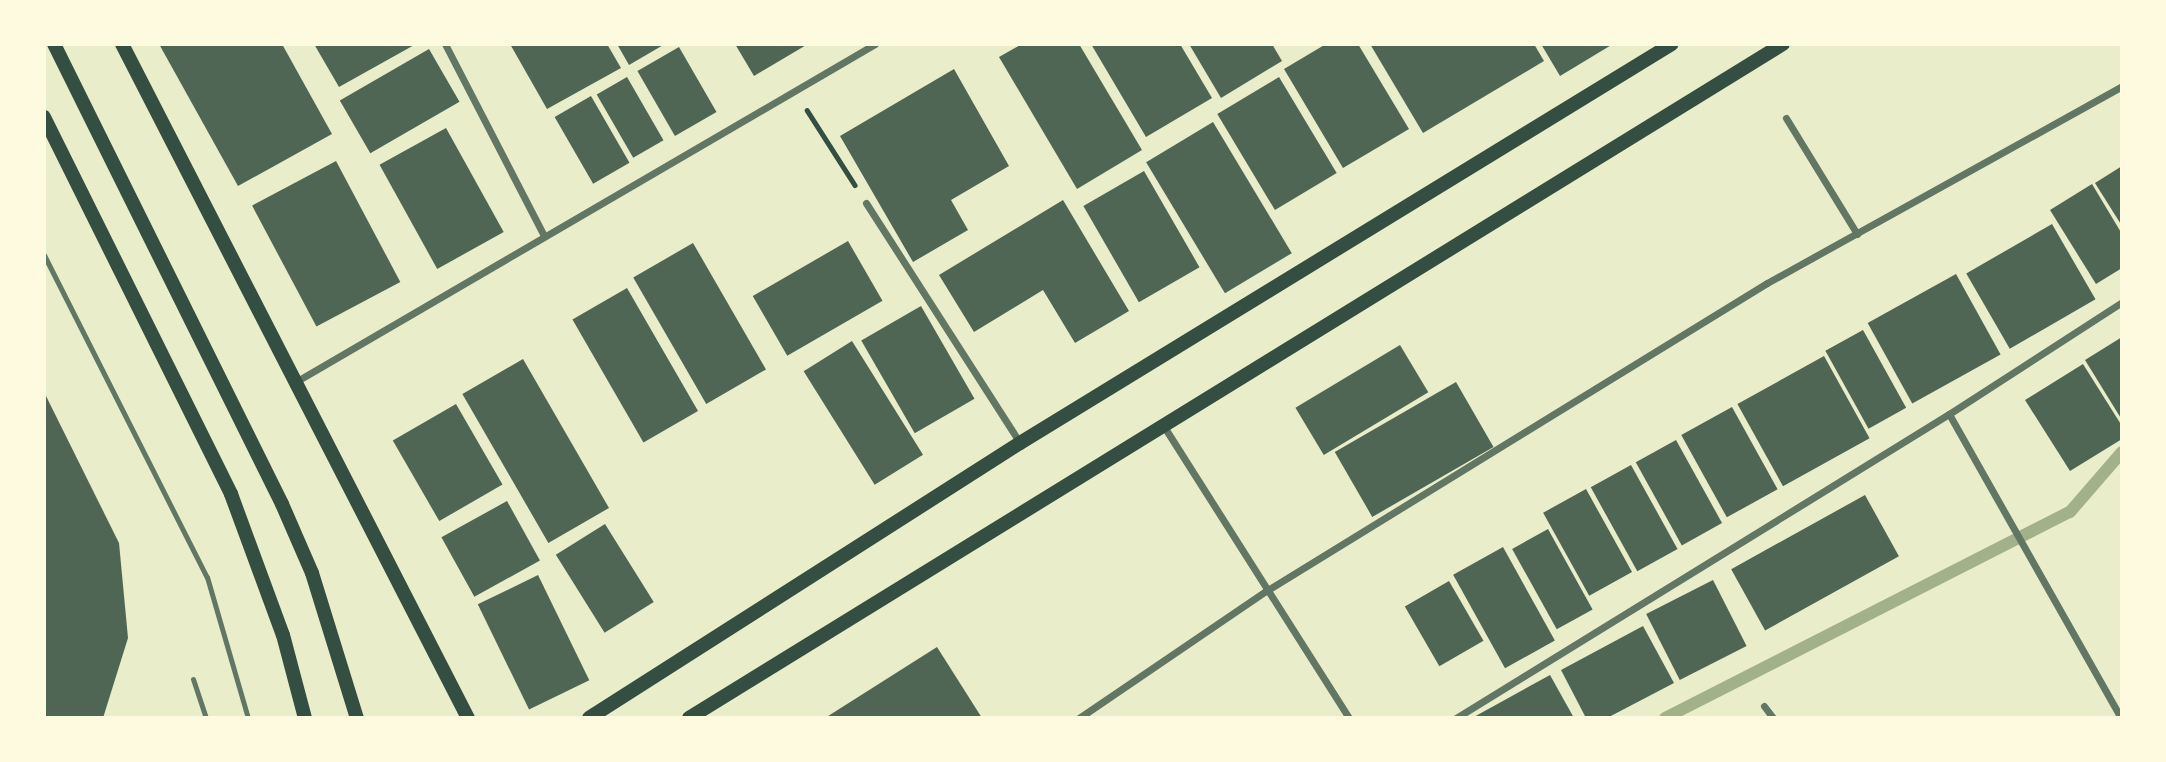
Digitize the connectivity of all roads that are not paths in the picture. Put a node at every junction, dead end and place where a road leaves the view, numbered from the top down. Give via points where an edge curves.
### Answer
1 (54, 44) edge
2 (122, 44) edge
3 (445, 44) edge
4 (875, 44) edge
5 (1672, 44) edge
6 (1783, 44) edge
7 (2122, 86) edge
8 (44, 117) edge
9 (1786, 118) dead end
10 (866, 203) road end
11 (1857, 234) junction
12 (544, 236) junction
13 (44, 255) edge
14 (2122, 302) edge
15 (297, 381) junction
16 (1949, 414) junction
17 (1163, 425) junction
18 (1020, 443) junction
19 (1266, 591) junction
20 (193, 679) dead end
21 (1764, 706) dead end
22 (206, 718) edge
23 (248, 718) edge
24 (305, 718) edge
25 (357, 718) edge
26 (468, 718) edge
27 (589, 718) edge
28 (689, 718) edge
29 (1079, 718) edge
30 (1349, 718) edge
31 (1456, 718) edge
32 (1773, 718) edge
33 (2120, 718) edge

1 - 25 main road via 282,504 312,573
2 - 15 main road
3 - 12 street
4 - 12 street
5 - 18 main road
6 - 17 main road
7 - 11 street
8 - 24 main road via 231,494 284,635
9 - 11 street
10 - 18 street
11 - 19 street via 1767,283
12 - 15 street
13 - 23 lane via 206,578
14 - 16 street
15 - 26 main road
16 - 31 street
16 - 33 street
17 - 19 street
17 - 28 main road
18 - 27 main road
19 - 29 street
19 - 30 street
20 - 22 lane
21 - 32 street

